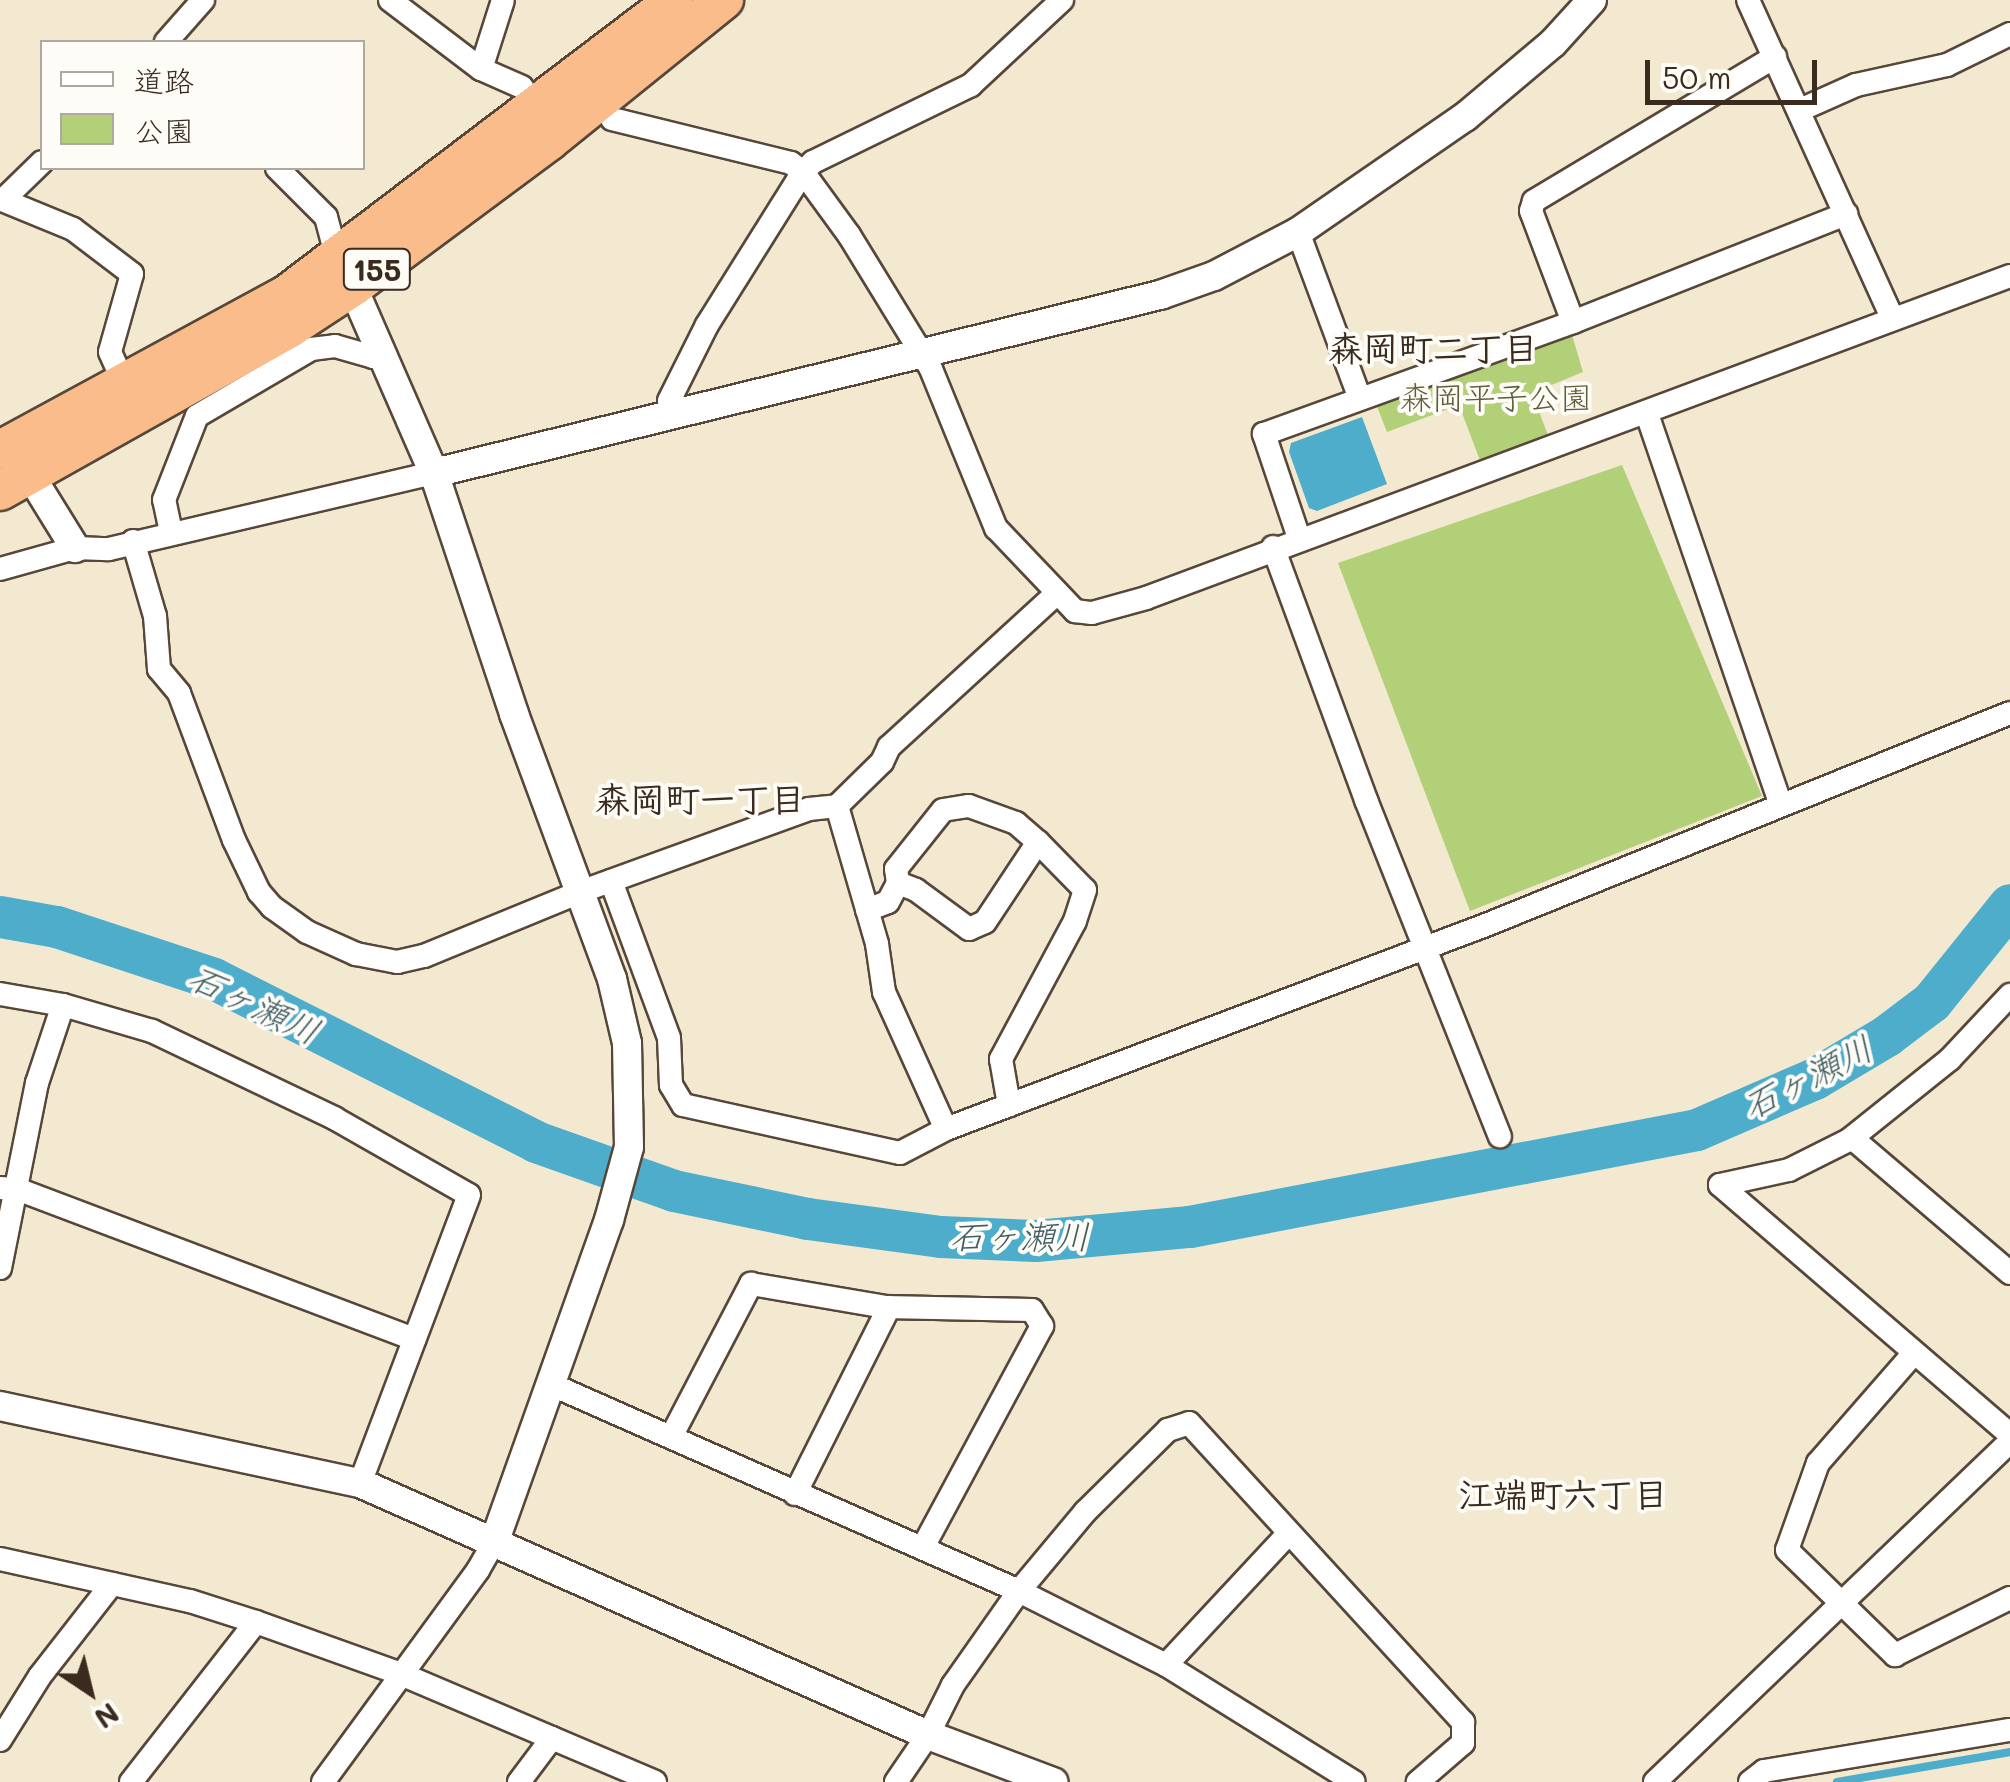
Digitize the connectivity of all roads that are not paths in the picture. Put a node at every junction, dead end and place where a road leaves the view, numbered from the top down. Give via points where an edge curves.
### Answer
1 (203, 0) edge
2 (390, 0) edge
3 (503, 0) edge
4 (674, 0) edge
5 (724, 0) edge
6 (1060, 0) edge
7 (1592, 0) edge
8 (1748, 0) edge
9 (2010, 34) edge
10 (168, 40) edge
11 (1775, 57) junction
12 (481, 69) junction
13 (522, 87) dead end
14 (1800, 110) junction
15 (612, 119) dead end
16 (40, 164) edge
17 (279, 170) edge
18 (803, 172) junction
19 (1, 200) edge
20 (1846, 214) junction
21 (1298, 232) junction
22 (346, 272) junction
23 (2010, 276) edge
24 (1892, 316) junction
25 (1573, 322) junction
26 (382, 352) junction
27 (921, 352) junction
28 (124, 383) junction
29 (1359, 396) junction
30 (672, 414) junction
31 (1646, 414) junction
32 (0, 450) edge
33 (434, 473) junction
34 (15, 483) edge
35 (170, 532) junction
36 (1299, 538) junction
37 (133, 541) junction
38 (1273, 547) junction
39 (75, 548) junction
40 (0, 569) edge
41 (1057, 593) junction
42 (2010, 713) edge
43 (1781, 805) junction
44 (838, 806) junction
45 (1038, 842) junction
46 (611, 881) junction
47 (898, 884) junction
48 (580, 892) junction
49 (867, 910) junction
50 (1426, 947) junction
51 (0, 994) edge
52 (2010, 995) edge
53 (63, 1005) junction
54 (1009, 1105) junction
55 (946, 1129) junction
56 (1500, 1136) dead end
57 (1852, 1138) junction
58 (9, 1188) edge
59 (0, 1268) edge
60 (2010, 1273) edge
61 (888, 1307) junction
62 (414, 1338) junction
63 (1914, 1352) junction
64 (548, 1384) junction
65 (0, 1406) edge
66 (2010, 1434) edge
67 (671, 1438) junction
68 (2010, 1442) edge
69 (360, 1483) junction
70 (795, 1494) junction
71 (1289, 1532) junction
72 (495, 1540) junction
73 (923, 1548) junction
74 (1, 1560) edge
75 (112, 1584) junction
76 (1019, 1591) junction
77 (2010, 1598) edge
78 (1842, 1605) junction
79 (256, 1622) junction
80 (1166, 1665) junction
81 (401, 1674) junction
82 (2010, 1730) edge
83 (928, 1735) junction
84 (552, 1738) junction
85 (0, 1740) edge
86 (131, 1782) edge
87 (324, 1782) edge
88 (519, 1782) edge
89 (655, 1782) edge
90 (896, 1782) edge
91 (1053, 1782) edge
92 (1354, 1782) edge
93 (1418, 1782) edge
94 (1655, 1782) edge
95 (1750, 1782) edge

1 - 10 street
2 - 12 street
3 - 12 street
4 - 22 highway, 155
5 - 22 highway, 155 via 549,142
6 - 18 street via 971,85
7 - 21 street via 1465,118
8 - 11 street
9 - 14 street via 1947,65 1856,85
11 - 14 street
11 - 25 street via 1534,201 1530,211
12 - 13 street
14 - 20 street
15 - 18 street via 791,163
16 - 19 street
17 - 22 street via 326,217
18 - 27 street
18 - 30 street via 708,325 669,401
19 - 28 street via 73,229 132,274 110,352
20 - 24 street
20 - 25 street
21 - 27 street via 1214,276 1160,295
21 - 29 street
22 - 26 street
22 - 28 highway, 155 via 286,295
22 - 34 highway, 155 via 290,328
23 - 24 street
24 - 31 street
25 - 29 street
26 - 33 street
26 - 35 street via 373,357 335,346 311,349 197,416 164,500
27 - 30 street
27 - 41 street via 996,528
28 - 32 highway, 155
29 - 36 street via 1264,434
30 - 33 street
31 - 36 street
31 - 43 street
33 - 35 street
33 - 48 street
34 - 39 street
35 - 37 street
36 - 38 street
37 - 39 street
37 - 48 street via 155,616 160,669 179,694 247,872 272,908 356,954 397,962
38 - 41 street via 1092,613 1076,611
38 - 50 street
39 - 40 street
41 - 44 street via 888,747 882,762
42 - 43 street
43 - 50 street
44 - 46 street via 809,809
44 - 49 street
45 - 47 street via 1016,823 969,806 942,810 896,868
45 - 47 street via 985,922 970,928
45 - 54 street via 1085,890 1001,1059
46 - 48 street
46 - 55 street via 669,1038 671,1086 684,1105 900,1153
47 - 49 street via 888,902
48 - 64 street via 628,1043 630,1124 609,1220
49 - 55 street via 884,992
50 - 54 street
50 - 56 street
51 - 53 street
52 - 57 street via 1950,1059
53 - 58 street
53 - 62 street via 152,1030 334,1118 470,1194
54 - 55 street
57 - 60 street
57 - 63 street via 1789,1170 1720,1185
58 - 59 street
58 - 62 street
61 - 67 street via 752,1284
61 - 70 street
61 - 73 street via 1032,1310 1042,1326
62 - 69 street
63 - 66 street
63 - 78 street via 1818,1462 1787,1550
64 - 67 street
64 - 72 street
65 - 69 street
67 - 70 street
68 - 78 street
69 - 72 street
70 - 73 street
71 - 76 street via 1189,1424 1168,1430 1085,1512
71 - 80 street
71 - 93 street via 1463,1722 1463,1742
72 - 81 street
72 - 83 street
73 - 76 street
74 - 75 street
75 - 79 street
75 - 85 street
76 - 80 street
76 - 83 street via 953,1684
77 - 78 street via 1895,1655
78 - 94 street
79 - 81 street
79 - 86 street
80 - 92 street
81 - 84 street
81 - 87 street
82 - 95 street via 1764,1771
83 - 90 street
83 - 91 street
84 - 88 street
84 - 89 street

